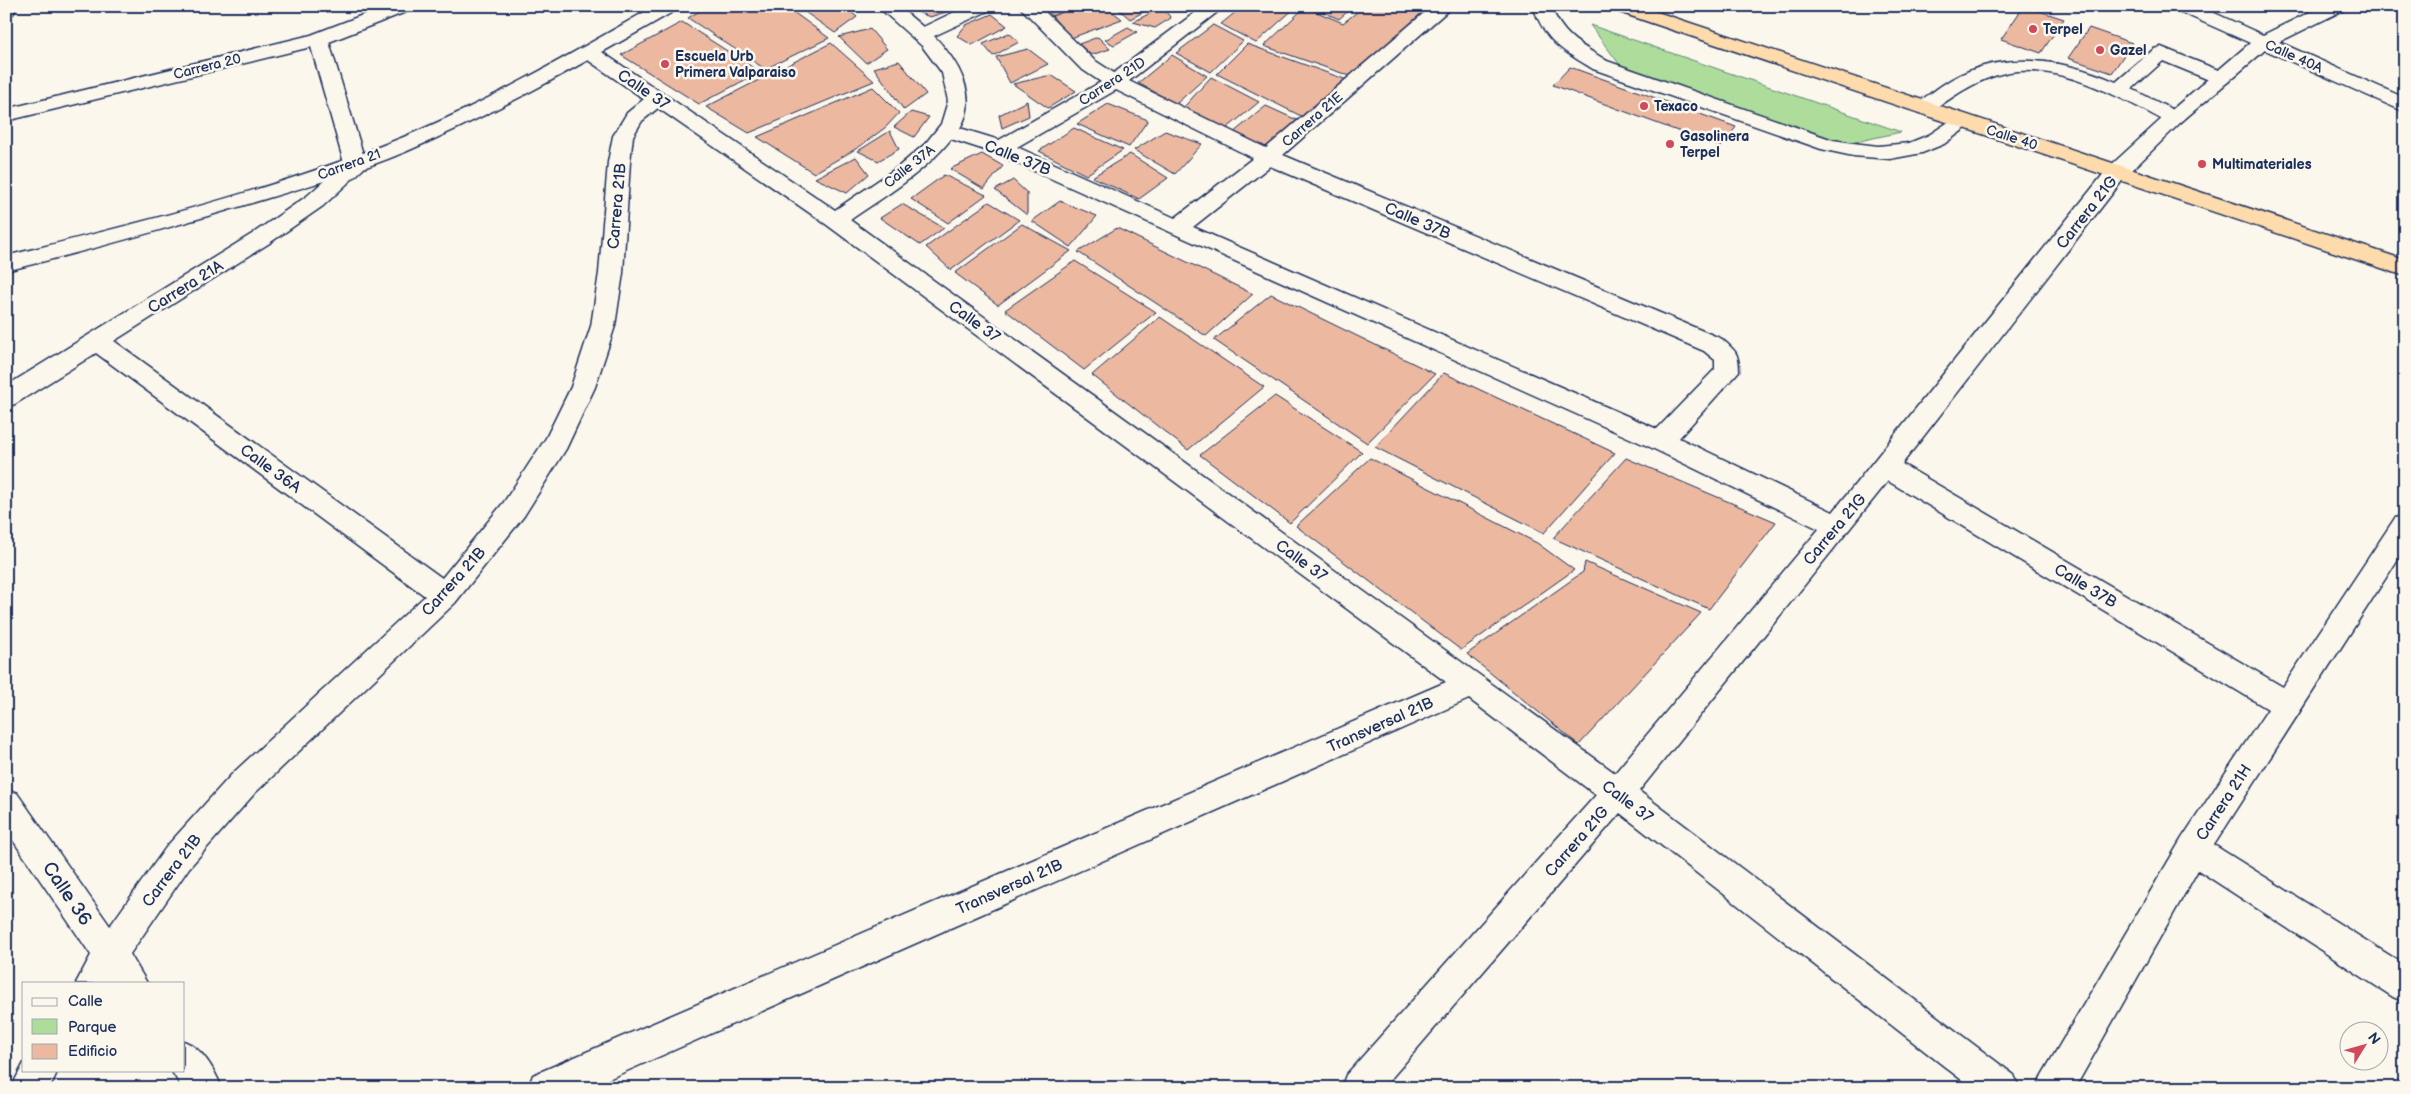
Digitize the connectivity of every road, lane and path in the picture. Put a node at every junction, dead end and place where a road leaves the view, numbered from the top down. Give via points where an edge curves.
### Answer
1 (8, 6) edge
2 (404, 6) edge
3 (669, 6) edge
4 (886, 6) edge
5 (983, 6) edge
6 (1028, 6) edge
7 (1216, 6) edge
8 (1444, 6) edge
9 (1545, 6) edge
10 (2183, 6) edge
11 (2337, 6) edge
12 (1628, 7) edge
13 (6, 10) edge
14 (921, 35) junction
15 (318, 39) junction
16 (2263, 42) junction
17 (589, 52) junction
18 (2221, 78) junction
19 (1115, 82) junction
20 (2120, 90) junction
21 (658, 98) junction
22 (2405, 106) edge
23 (1924, 108) junction
24 (6, 116) edge
25 (2174, 118) junction
26 (1963, 121) junction
27 (950, 132) junction
28 (1001, 148) junction
29 (1268, 156) junction
30 (355, 164) junction
31 (2117, 172) junction
32 (835, 220) junction
33 (1177, 228) junction
34 (6, 264) edge
35 (2405, 268) edge
36 (97, 341) junction
37 (6, 398) edge
38 (1661, 441) junction
39 (1886, 467) junction
40 (1836, 525) junction
41 (2405, 525) edge
42 (445, 595) junction
43 (1472, 684) junction
44 (2286, 704) junction
45 (1618, 793) junction
46 (6, 804) edge
47 (2193, 849) junction
48 (110, 955) junction
49 (94, 982) edge
50 (129, 982) edge
51 (2405, 985) edge
52 (185, 1060) edge
53 (39, 1072) edge
54 (30, 1088) edge
55 (204, 1088) edge
56 (546, 1088) edge
57 (1359, 1088) edge
58 (2001, 1088) edge
59 (2055, 1088) edge

1 - 13 street
2 - 15 street, Carrera 20
3 - 17 street, Carrera 21
4 - 14 street, Calle 37A
5 - 14 street
6 - 19 street, Calle 37B via 1087,64
7 - 19 street, Carrera 21D
8 - 29 street, Carrera 21E
9 - 26 street via 1543,10 1551,29 1600,65 1828,145 1886,154 1910,150 1928,144
10 - 16 street, Calle 40A
11 - 16 street, Carrera 21G
12 - 23 highway, Calle 40
14 - 27 street, Calle 37A via 946,61 959,86 959,109
15 - 24 street, Carrera 20
15 - 30 street
16 - 18 street, Carrera 21G
16 - 22 street, Calle 40A
17 - 21 street, Calle 37
17 - 30 street, Carrera 21 via 426,134
18 - 20 street via 2161,53
18 - 25 street, Carrera 21G
19 - 28 street, Carrera 21D
19 - 29 street, Calle 37B
20 - 23 street via 2041,66 2014,66 1989,70 1965,79
20 - 25 street
21 - 32 street, Calle 37
21 - 42 street, Carrera 21B via 634,117 624,136 603,326 583,388 557,442 514,509
23 - 26 highway, Calle 40
25 - 31 street, Carrera 21G
26 - 31 highway, Calle 40
27 - 28 street, Calle 37B
27 - 32 street, Calle 37A via 925,158
28 - 33 street, Calle 37B
29 - 33 street, Carrera 21E
29 - 38 street, Calle 37B via 1713,345 1727,357 1727,371
30 - 34 street, Carrera 21 via 214,208
30 - 36 street, Carrera 21A via 315,202
31 - 35 highway, Calle 40
31 - 39 street, Carrera 21G
32 - 43 street, Calle 37
33 - 38 street, Calle 37B
36 - 37 street, Carrera 21A
36 - 42 street, Calle 36A
38 - 40 street, Calle 37B
39 - 40 street, Carrera 21G
39 - 44 street, Calle 37B
40 - 45 street, Carrera 21G
41 - 44 street, Carrera 21H
42 - 48 street, Carrera 21B via 244,783 178,857
43 - 45 street, Calle 37
43 - 56 street, Transversal 21B
44 - 47 street, Carrera 21H
45 - 57 street, Carrera 21G
45 - 58 street, Calle 37
46 - 48 street, Calle 36
47 - 51 street
47 - 59 street, Carrera 21H
48 - 49 street, Carrera 21B
48 - 50 street, Calle 36
52 - 55 street
53 - 54 street

